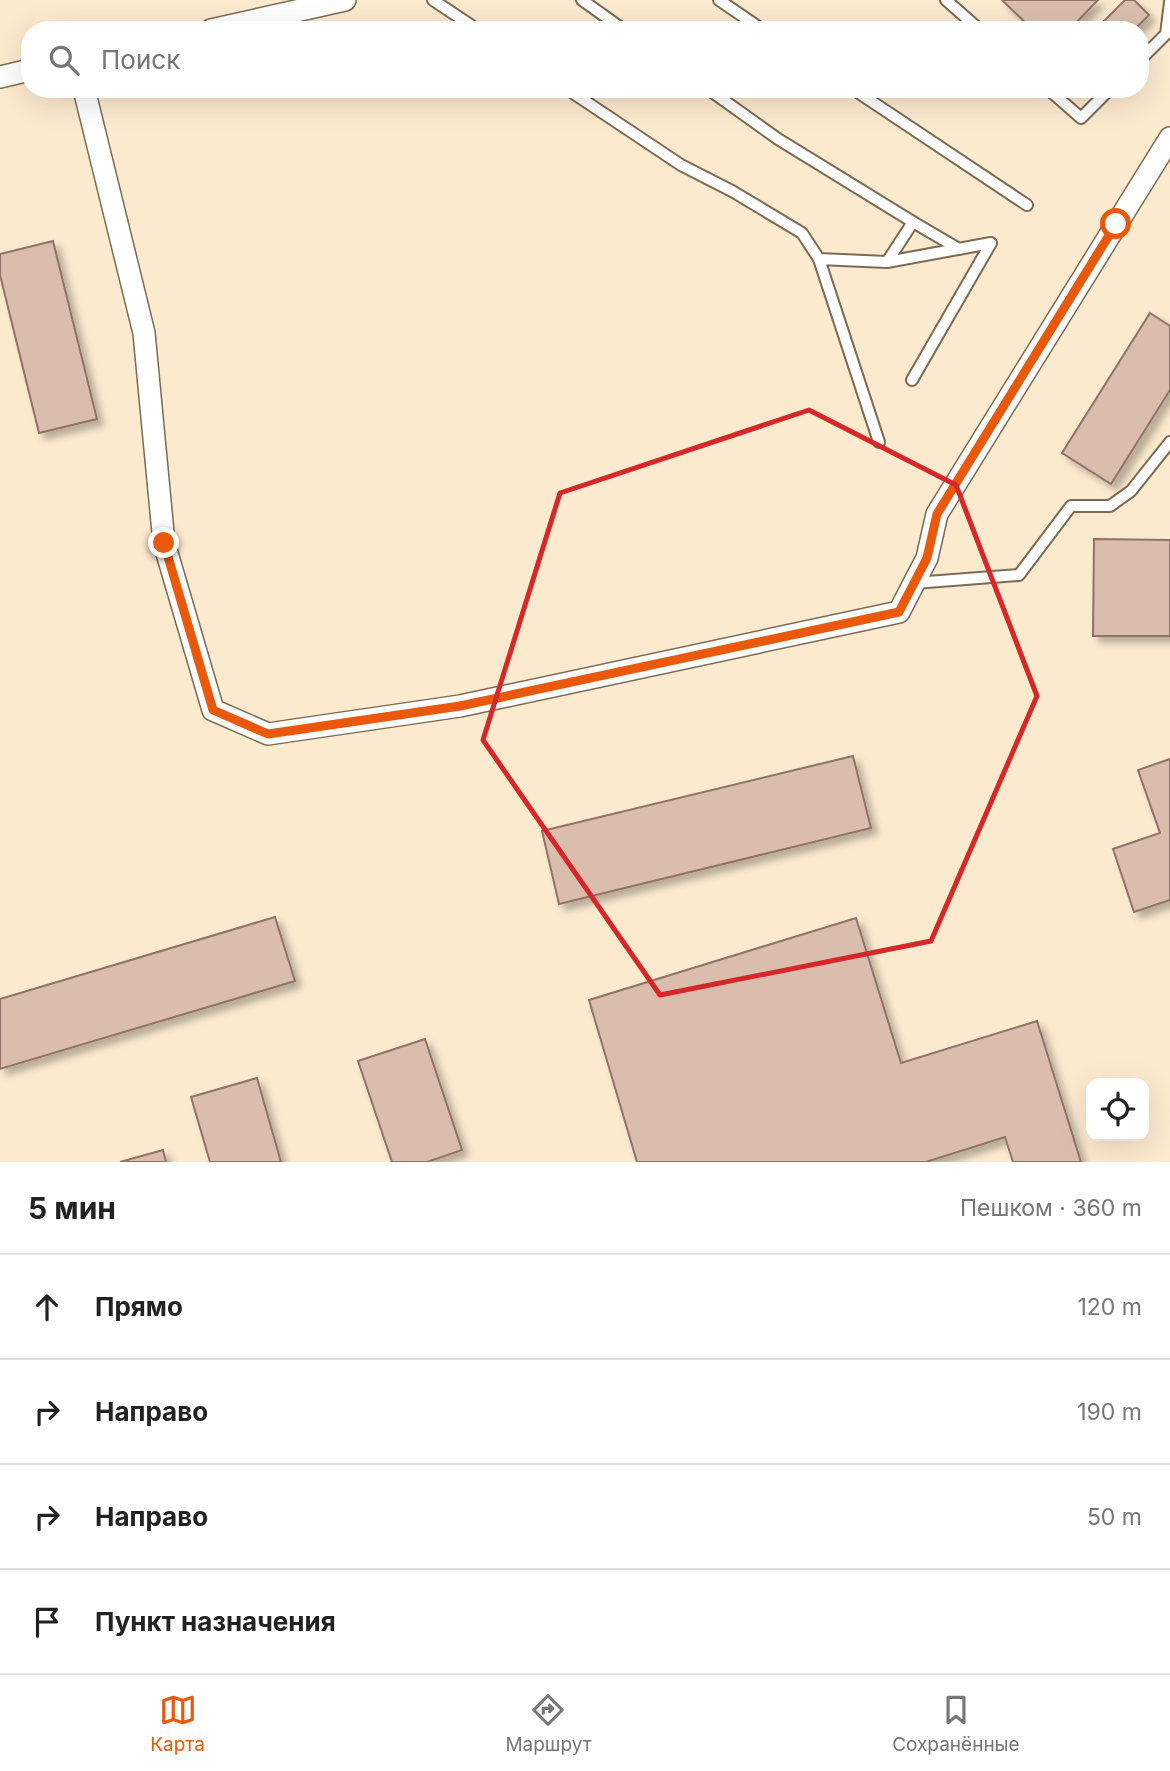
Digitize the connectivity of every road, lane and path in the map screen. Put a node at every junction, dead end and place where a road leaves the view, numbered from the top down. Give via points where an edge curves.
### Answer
1 (345, 0) edge
2 (433, 0) edge
3 (582, 0) edge
4 (719, 0) edge
5 (946, 0) edge
6 (1170, 1) edge
7 (251, 21) edge
8 (464, 21) edge
9 (611, 21) edge
10 (750, 21) edge
11 (970, 21) edge
12 (1149, 51) edge
13 (21, 72) edge
14 (0, 77) edge
15 (86, 98) edge
16 (580, 98) edge
17 (721, 98) edge
18 (866, 98) edge
19 (1058, 98) edge
20 (1101, 98) edge
21 (1170, 138) edge
22 (1162, 167) edge
23 (1027, 205) dead end
24 (913, 222) junction
25 (959, 249) junction
26 (819, 260) junction
27 (887, 262) junction
28 (912, 380) dead end
29 (879, 442) dead end
30 (1170, 442) edge
31 (914, 583) junction

1 - 7 street
2 - 8 lane
3 - 9 lane
4 - 10 lane
5 - 11 lane
6 - 12 lane via 1166,34
13 - 14 street
15 - 31 street via 144,333 164,543 213,710 268,734 460,706 899,612
16 - 26 lane via 681,165 802,233
17 - 24 lane
18 - 23 lane
19 - 20 lane via 1081,118
21 - 22 street
22 - 31 street via 937,514 927,558
24 - 25 lane
24 - 27 lane
25 - 27 lane
25 - 28 lane via 991,243
26 - 27 lane
26 - 29 lane
30 - 31 lane via 1131,491 1110,506 1071,506 1019,575

